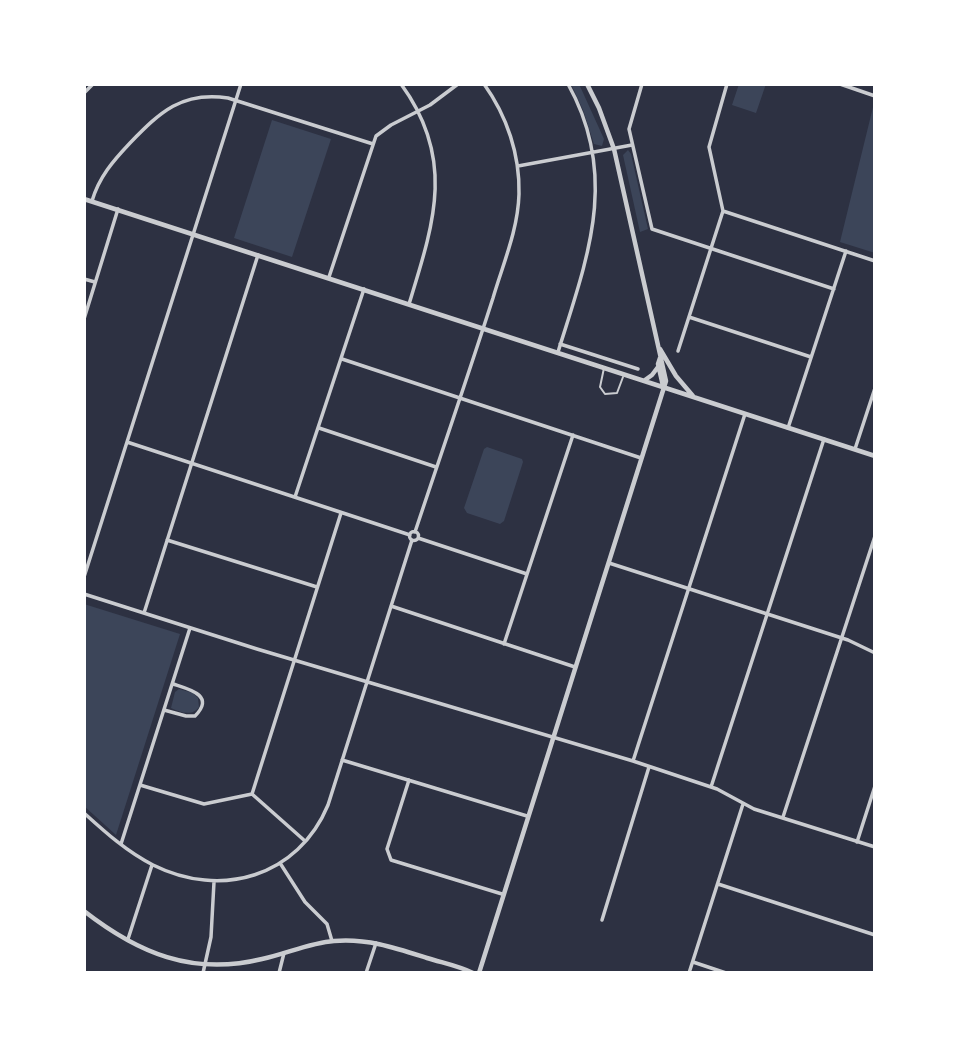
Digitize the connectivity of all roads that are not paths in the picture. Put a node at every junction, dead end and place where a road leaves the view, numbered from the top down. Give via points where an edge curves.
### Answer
1 (241, 84) edge
2 (401, 84) edge
3 (458, 84) edge
4 (484, 84) edge
5 (568, 84) edge
6 (587, 84) edge
7 (642, 84) edge
8 (727, 84) edge
9 (840, 84) edge
10 (90, 85) edge
11 (84, 93) edge
12 (875, 96) edge
13 (236, 100) junction
14 (419, 111) junction
15 (373, 144) junction
16 (632, 145) junction
17 (614, 149) junction
18 (592, 152) junction
19 (518, 166) junction
20 (84, 199) edge
21 (92, 201) junction
22 (118, 209) junction
23 (723, 211) junction
24 (193, 234) junction
25 (711, 249) junction
26 (846, 251) junction
27 (258, 255) junction
28 (875, 261) edge
29 (328, 277) junction
30 (84, 279) edge
31 (95, 282) junction
32 (365, 289) junction
33 (834, 289) junction
34 (409, 304) junction
35 (689, 317) junction
36 (84, 319) edge
37 (483, 328) junction
38 (560, 344) junction
39 (658, 348) junction
40 (678, 351) dead end
41 (558, 352) junction
42 (811, 357) junction
43 (660, 358) junction
44 (342, 359) junction
45 (607, 359) junction
46 (658, 366) junction
47 (604, 367) junction
48 (638, 369) dead end
49 (625, 374) junction
50 (644, 380) junction
51 (664, 387) junction
52 (875, 388) edge
53 (694, 396) junction
54 (460, 398) junction
55 (745, 413) junction
56 (319, 428) junction
57 (788, 428) junction
58 (573, 435) junction
59 (824, 439) junction
60 (127, 442) junction
61 (855, 450) junction
62 (875, 456) edge
63 (642, 458) junction
64 (192, 463) junction
65 (437, 467) junction
66 (295, 497) junction
67 (341, 512) junction
68 (415, 532) junction
69 (410, 535) junction
70 (875, 536) edge
71 (418, 538) junction
72 (167, 540) junction
73 (412, 540) junction
74 (608, 562) junction
75 (527, 574) junction
76 (84, 577) edge
77 (317, 587) junction
78 (688, 589) junction
79 (84, 594) edge
80 (391, 606) junction
81 (144, 613) junction
82 (768, 614) junction
83 (190, 628) junction
84 (841, 638) junction
85 (504, 643) junction
86 (875, 653) edge
87 (294, 660) junction
88 (575, 667) junction
89 (366, 680) junction
90 (173, 684) junction
91 (164, 710) junction
92 (552, 737) junction
93 (342, 760) junction
94 (633, 761) junction
95 (649, 767) junction
96 (409, 780) junction
97 (140, 785) junction
98 (875, 786) edge
99 (711, 787) junction
100 (252, 794) junction
101 (743, 804) junction
102 (84, 813) edge
103 (527, 816) junction
104 (783, 817) junction
105 (305, 841) junction
106 (857, 842) junction
107 (121, 844) junction
108 (875, 847) edge
109 (280, 863) junction
110 (152, 865) junction
111 (214, 882) junction
112 (718, 884) junction
113 (502, 894) junction
114 (84, 911) edge
115 (602, 920) dead end
116 (875, 935) edge
117 (127, 941) junction
118 (332, 941) junction
119 (376, 943) junction
120 (284, 953) junction
121 (693, 962) junction
122 (206, 964) junction
123 (203, 973) edge
124 (279, 973) edge
125 (366, 973) edge
126 (473, 973) edge
127 (478, 973) edge
128 (689, 973) edge
129 (726, 973) edge

1 - 13 street
2 - 14 street
3 - 14 street
4 - 19 street via 508,128
5 - 18 street
6 - 17 street
7 - 16 street via 629,125
8 - 23 street via 709,147
9 - 12 street
10 - 11 street
13 - 15 street
13 - 21 street via 195,98 159,114 109,165
13 - 24 street
14 - 15 street via 382,131
14 - 34 street via 432,147 436,202
15 - 29 street
16 - 17 street
16 - 25 street via 652,229
17 - 18 street
17 - 39 street
18 - 19 street
18 - 38 street via 596,192 592,237
19 - 37 street via 517,213
20 - 21 street
21 - 22 street
22 - 24 street
22 - 31 street
23 - 25 street
23 - 26 street
24 - 27 street
24 - 60 street
25 - 33 street
25 - 35 street
26 - 28 street
26 - 33 street
27 - 29 street
27 - 64 street
29 - 32 street
30 - 31 street
31 - 36 street
32 - 34 street
32 - 44 street
33 - 42 street
34 - 37 street
35 - 40 street
35 - 42 street
37 - 41 street
37 - 54 street
38 - 41 street
38 - 45 street
39 - 43 street
39 - 53 street
41 - 47 street
42 - 57 street
43 - 46 street
43 - 51 street via 666,373
44 - 54 street
44 - 56 street
45 - 47 street
45 - 48 street
46 - 50 street
46 - 51 street
47 - 49 street
47 - 49 lane via 600,383 605,394 617,393
49 - 50 street
50 - 51 street
51 - 53 street
51 - 63 street
52 - 61 street
53 - 55 street
54 - 58 street
54 - 65 street
55 - 57 street
55 - 78 street
56 - 65 street
56 - 66 street
57 - 59 street
58 - 63 street
58 - 75 street
59 - 61 street
59 - 82 street
60 - 64 street
60 - 76 street
61 - 62 street
63 - 74 street
64 - 66 street
64 - 72 street
65 - 68 street
66 - 67 street
67 - 69 street
67 - 77 street
68 - 69 street
68 - 71 street
69 - 73 street
70 - 84 street
71 - 73 street
71 - 75 street
72 - 77 street
72 - 81 street
73 - 80 street
74 - 78 street
74 - 88 street
75 - 85 street
77 - 87 street
78 - 82 street
78 - 94 street
79 - 81 street
80 - 85 street
80 - 89 street
81 - 83 street
82 - 84 street
82 - 99 street
83 - 87 street
83 - 90 street
84 - 86 street
84 - 104 street
85 - 88 street
87 - 89 street
87 - 100 street
88 - 92 street
89 - 92 street
89 - 93 street
90 - 91 street
90 - 91 street via 197,692 201,708 190,717
91 - 97 street
92 - 94 street
92 - 103 street
93 - 96 street
93 - 105 street via 326,810
94 - 95 street
95 - 99 street
95 - 115 street
96 - 103 street
96 - 113 street via 387,849 391,860
97 - 100 street via 204,804
97 - 107 street
98 - 106 street
99 - 101 street
100 - 105 street
101 - 104 street
101 - 112 street
102 - 107 street
103 - 113 street
104 - 106 street
105 - 109 street
106 - 108 street
107 - 110 street
109 - 111 street via 251,876
109 - 118 street via 305,902 327,924
110 - 111 street
110 - 117 street
111 - 122 street
112 - 116 street
112 - 121 street
113 - 127 street
114 - 117 street
117 - 122 street via 161,956
118 - 119 street
118 - 120 street
119 - 125 street
119 - 126 street
120 - 122 street via 244,963
120 - 124 street
121 - 128 street
121 - 129 street
122 - 123 street

